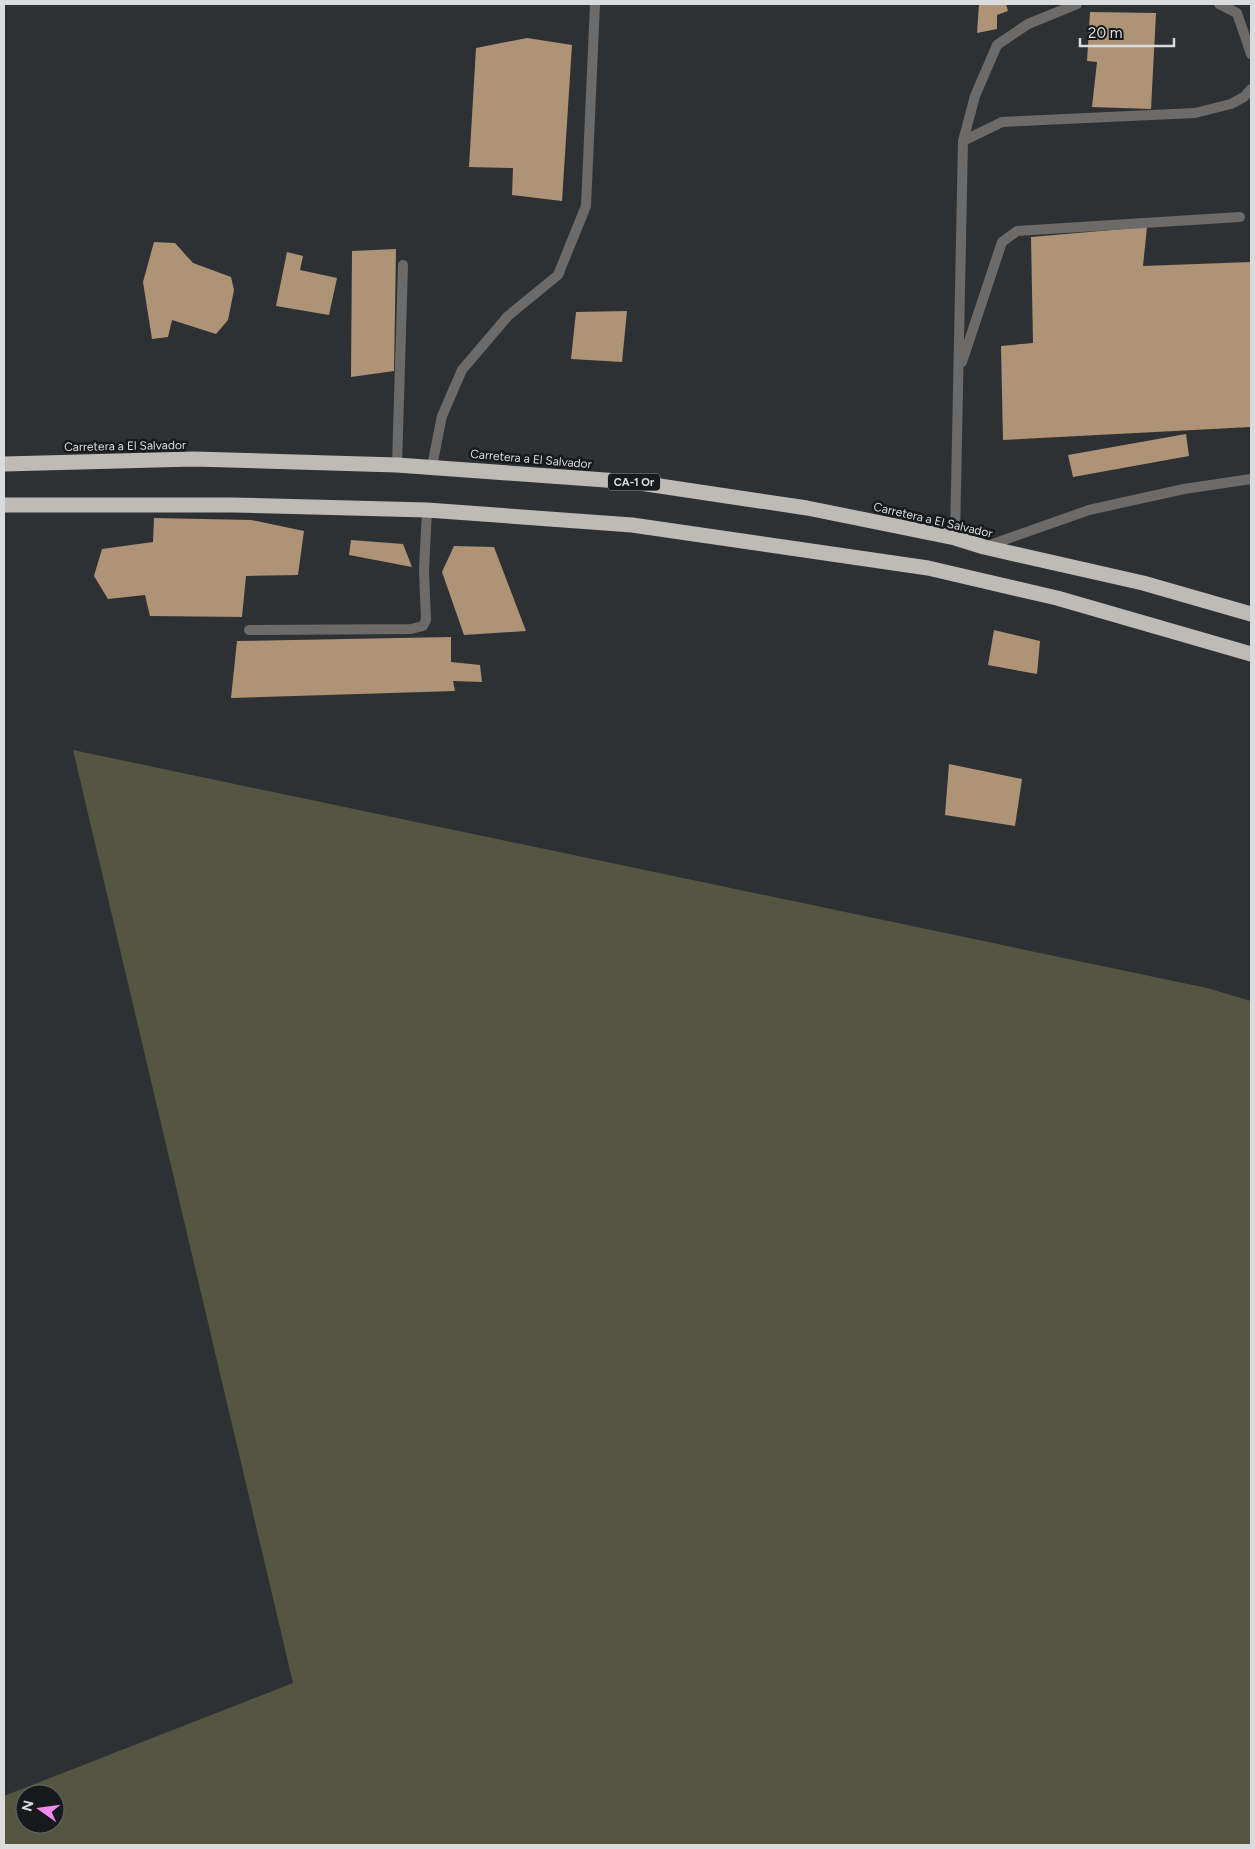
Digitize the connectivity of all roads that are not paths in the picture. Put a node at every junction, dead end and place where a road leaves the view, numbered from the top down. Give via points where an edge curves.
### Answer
1 (595, 4) edge
2 (1077, 4) edge
3 (1218, 4) edge
4 (1251, 54) edge
5 (1251, 89) edge
6 (963, 141) junction
7 (1240, 217) dead end
8 (403, 265) dead end
9 (959, 372) junction
10 (4, 464) edge
11 (397, 465) junction
12 (432, 466) junction
13 (1251, 479) edge
14 (4, 505) edge
15 (427, 510) junction
16 (956, 538) junction
17 (984, 547) junction
18 (1251, 614) edge
19 (250, 630) dead end
20 (1251, 654) edge

1 - 12 street via 586,206 558,275 508,316 462,370 442,416
2 - 6 street via 1028,24 997,45 975,96
3 - 4 street via 1237,13
5 - 6 street via 1232,104 1195,113 1002,122
6 - 9 street
7 - 9 street via 1017,231 1002,242
8 - 11 street
9 - 16 street
10 - 11 highway, Carretera a El Salvador / CA-1 Or via 194,460
11 - 12 highway, Carretera a El Salvador / CA-1 Or
12 - 16 highway, Carretera a El Salvador / CA-1 Or via 633,482 807,508
13 - 17 street via 1184,489 1089,510
14 - 15 highway via 233,505
15 - 19 street via 426,620 423,626 411,629
15 - 20 highway via 632,525 928,568 1057,598
16 - 17 highway, Carretera a El Salvador / CA-1 Or
17 - 18 highway, Carretera a El Salvador / CA-1 Or via 1143,583

